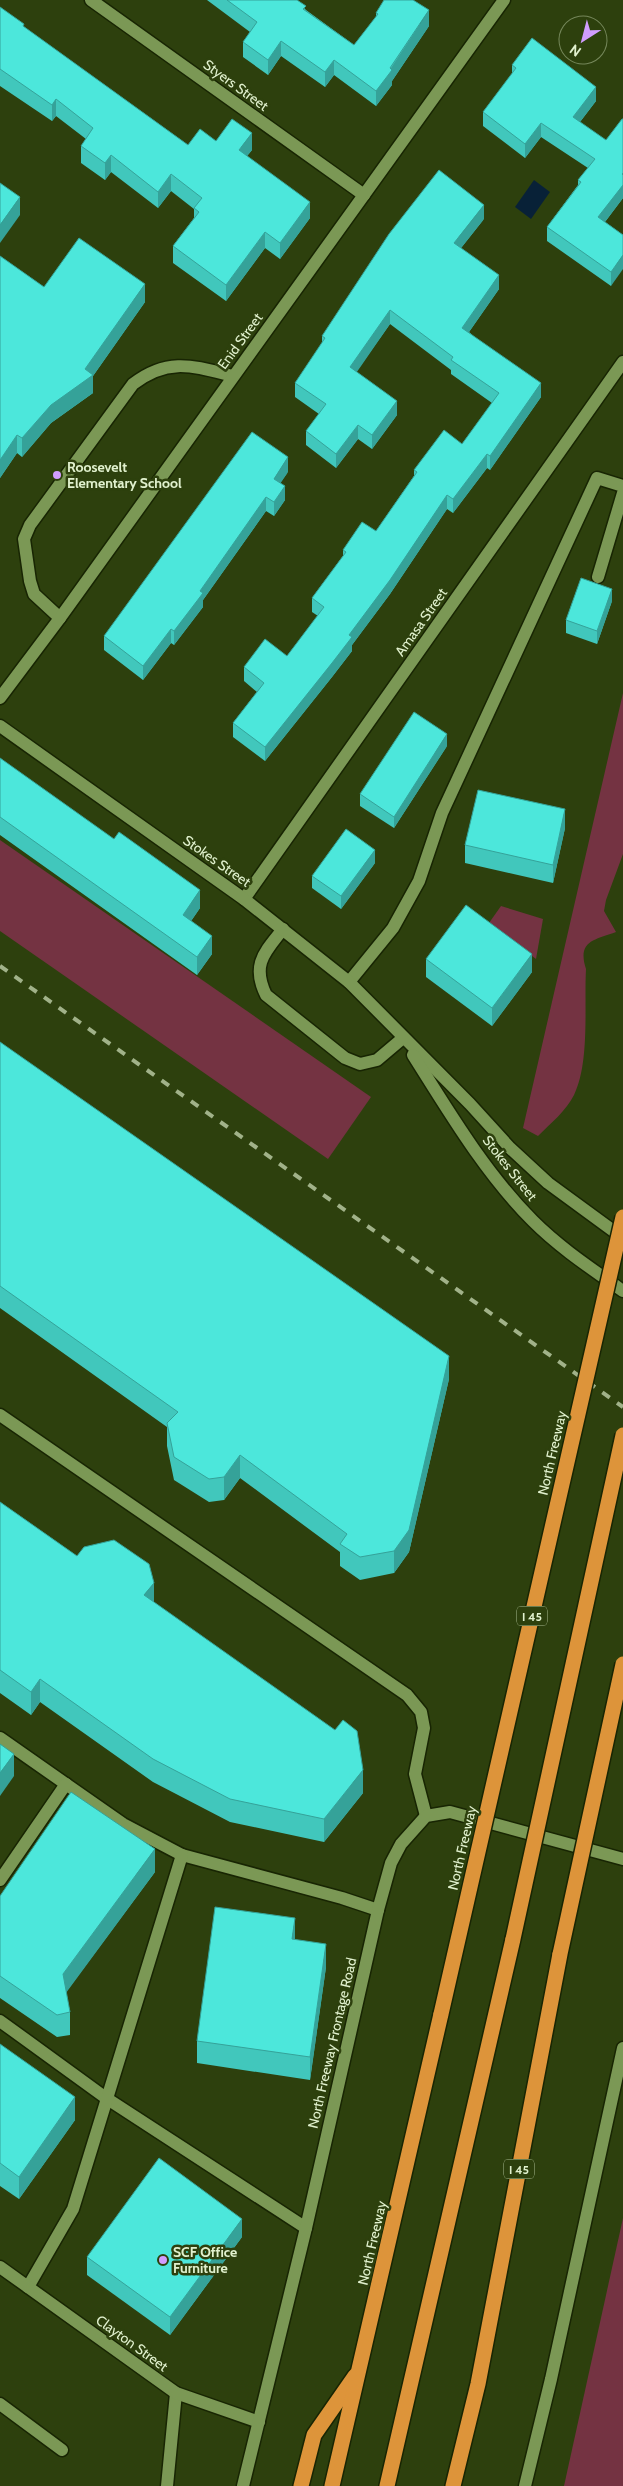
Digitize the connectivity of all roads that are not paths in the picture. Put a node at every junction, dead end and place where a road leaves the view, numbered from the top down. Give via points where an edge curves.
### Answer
1 (91, 0) edge
2 (504, 0) edge
3 (364, 195) junction
4 (623, 362) edge
5 (233, 376) junction
6 (623, 486) edge
7 (623, 493) edge
8 (598, 577) dead end
9 (60, 618) junction
10 (0, 698) edge
11 (0, 726) edge
12 (244, 899) junction
13 (283, 928) junction
14 (349, 982) junction
15 (403, 1038) junction
16 (623, 1218) edge
17 (623, 1238) edge
18 (623, 1291) edge
19 (0, 1416) edge
20 (623, 1435) edge
21 (623, 1664) edge
22 (0, 1738) edge
23 (66, 1784) junction
24 (426, 1816) junction
25 (182, 1855) junction
26 (623, 1859) edge
27 (0, 1880) edge
28 (378, 1910) junction
29 (0, 2021) edge
30 (623, 2048) edge
31 (106, 2098) junction
32 (306, 2228) junction
33 (0, 2267) edge
34 (28, 2287) junction
35 (360, 2369) junction
36 (478, 2384) junction
37 (176, 2393) junction
38 (0, 2404) edge
39 (259, 2422) junction
40 (62, 2450) dead end
41 (167, 2486) edge
42 (243, 2486) edge
43 (300, 2486) edge
44 (332, 2486) edge
45 (387, 2486) edge
46 (453, 2486) edge
47 (463, 2486) edge
48 (525, 2486) edge

1 - 3 street, Styers Street
2 - 3 street, Enid Street
3 - 5 street, Enid Street
4 - 12 street, Amasa Street
5 - 9 street, Enid Street
5 - 9 street via 194,366 149,372 133,384 30,526 24,539 34,594
6 - 14 street via 597,478 442,813 419,881 393,928
7 - 8 street
9 - 10 street, Enid Street
11 - 12 street, Stokes Street
12 - 13 street, Stokes Street
13 - 14 street, Stokes Street
13 - 15 street via 262,955 258,972 266,995 345,1058 360,1064 377,1060
14 - 15 street, Stokes Street
15 - 17 street, Stokes Street via 548,1183
15 - 18 street, Stokes Street via 452,1117 506,1191 560,1245
16 - 35 highway, North Freeway / I 45, bridge
19 - 24 street via 407,1695 421,1712 424,1728 415,1774
20 - 45 highway, bridge
21 - 36 highway, I 45, bridge via 560,1954
22 - 23 street
23 - 25 street via 124,1824
23 - 27 street
24 - 26 street via 450,1812
24 - 28 street, North Freeway Frontage Road via 401,1844 391,1864
25 - 28 street
25 - 31 street
28 - 32 street, North Freeway Frontage Road
29 - 31 street
30 - 48 street
31 - 32 street
31 - 34 street via 73,2209
32 - 39 street, North Freeway Frontage Road
33 - 34 street, Clayton Street
34 - 37 street, Clayton Street
35 - 43 highway via 314,2435
35 - 44 highway, North Freeway / I 45
36 - 46 highway, I 45
36 - 47 highway
37 - 39 street, Clayton Street
37 - 41 street
38 - 40 street
39 - 42 street, North Freeway Frontage Road

